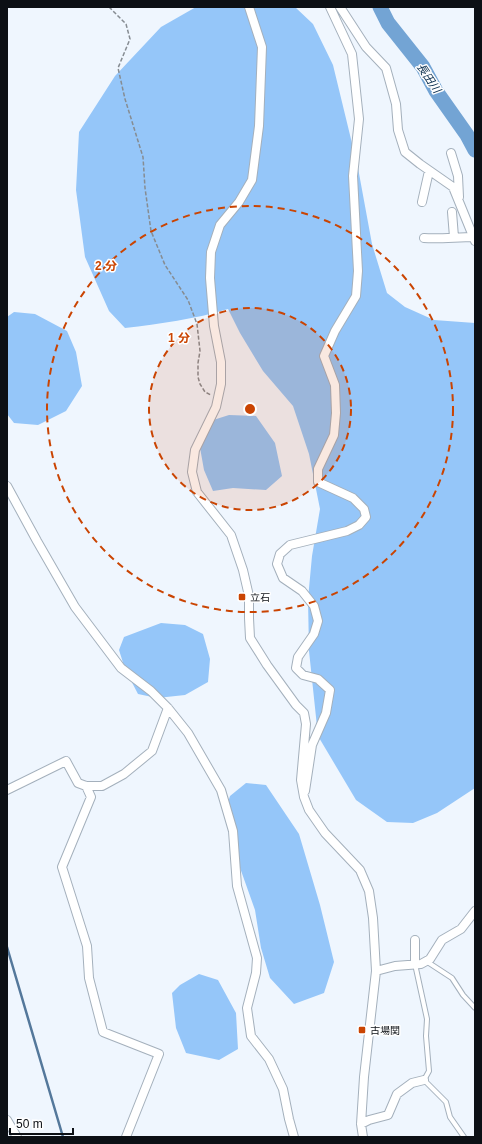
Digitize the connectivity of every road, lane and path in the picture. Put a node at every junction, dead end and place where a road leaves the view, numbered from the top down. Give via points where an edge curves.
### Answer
1 (109, 7) edge
2 (249, 7) edge
3 (330, 7) edge
4 (340, 7) edge
5 (451, 153) dead end
6 (429, 171) junction
7 (422, 202) dead end
8 (459, 202) junction
9 (452, 212) dead end
10 (454, 237) junction
11 (424, 238) dead end
12 (474, 239) edge
13 (218, 399) junction
14 (7, 486) edge
15 (168, 708) junction
16 (86, 786) junction
17 (7, 790) edge
18 (304, 797) junction
19 (475, 911) edge
20 (415, 940) dead end
21 (426, 961) junction
22 (415, 964) junction
23 (376, 971) junction
24 (475, 1008) edge
25 (424, 1080) junction
26 (7, 1120) edge
27 (361, 1124) junction
28 (17, 1137) edge
29 (126, 1137) edge
30 (294, 1137) edge
31 (363, 1137) edge
32 (464, 1137) edge

1 - 13 path via 126,24 130,39 118,68 143,157 144,188 151,231 165,265 188,300 197,324 200,384 205,392
2 - 13 street via 262,47 259,126 252,180 239,202 220,225 211,252 210,278 214,326 221,362
3 - 18 street via 352,54 359,119 353,176 358,271 356,296 335,331 324,356 335,385 336,413 334,435 318,469 318,482 354,498 364,509 366,517 359,525 347,531 290,545 280,554 277,564 283,578 302,591 314,606 318,621 314,634 298,658 296,668 304,675 318,679 330,690 326,713 312,745
4 - 6 street via 366,47 386,68 396,104 398,130 406,152
5 - 8 street via 458,176
6 - 7 street
6 - 8 street via 452,188
8 - 12 street
9 - 10 street
10 - 11 street
10 - 12 street
13 - 18 street via 195,450 192,472 197,492 231,535 249,596 250,638 267,666 304,713 306,724 301,780
14 - 15 street via 75,607 121,668
15 - 16 street via 152,751 124,774 102,786
15 - 30 street via 188,733 221,790 233,831 238,886 257,958 247,1008 251,1036 269,1059 283,1089
16 - 17 street via 78,783 66,761
16 - 29 street via 91,797 62,867 87,946 89,978 103,1032 159,1054
18 - 23 street via 309,810 325,833 360,870 369,891
19 - 21 street via 461,929 442,940
20 - 22 street
21 - 22 street
21 - 24 lane via 452,978
22 - 23 street
22 - 25 lane via 427,1020 429,1071
23 - 27 street
25 - 27 street via 412,1083 397,1094 388,1114
25 - 32 lane via 446,1102 450,1117
26 - 28 street
27 - 31 street

